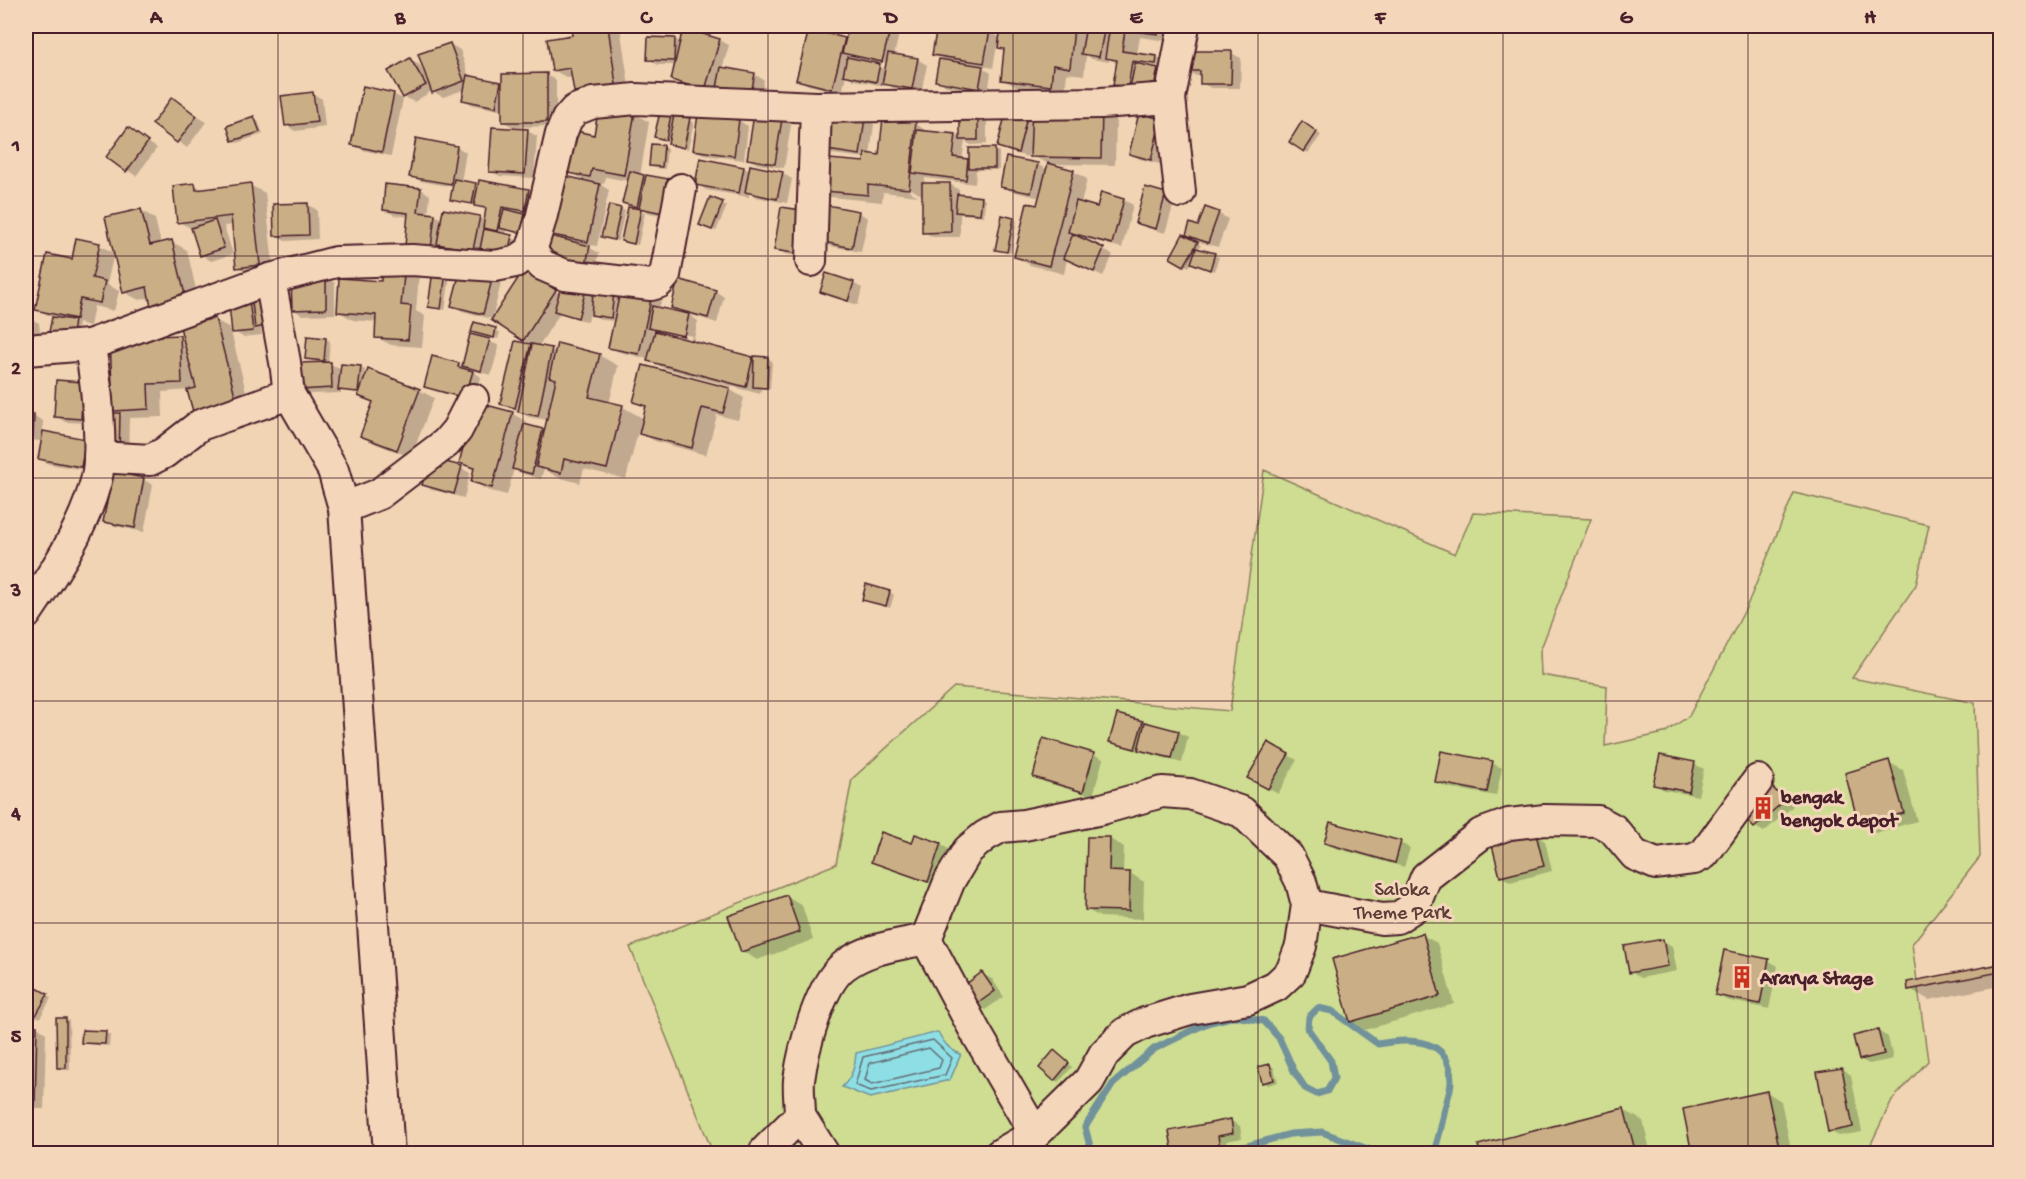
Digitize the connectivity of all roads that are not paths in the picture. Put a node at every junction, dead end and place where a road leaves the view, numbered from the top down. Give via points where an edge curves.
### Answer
1 (1184, 26) edge
2 (1170, 98) junction
3 (816, 107) junction
4 (681, 189) dead end
5 (1180, 192) dead end
6 (531, 251) junction
7 (811, 261) dead end
8 (270, 279) junction
9 (89, 345) junction
10 (26, 350) edge
11 (288, 394) junction
12 (473, 399) dead end
13 (99, 457) junction
14 (344, 508) junction
15 (26, 614) edge
16 (1758, 780) dead end
17 (1308, 905) junction
18 (926, 939) junction
19 (800, 1116) junction
20 (1035, 1134) junction
21 (765, 1151) dead end
22 (389, 1154) edge
23 (824, 1154) edge
24 (1000, 1154) edge

1 - 2 street
2 - 3 street via 1101,103
2 - 5 street
3 - 6 street via 636,99 593,103 575,110 561,134
3 - 7 street
4 - 6 street via 665,275 658,283 565,275 542,265
6 - 8 street via 515,262 495,266 412,260 336,262
8 - 9 street
8 - 11 street
9 - 10 street
9 - 13 street
11 - 13 street via 200,425 150,460
11 - 14 street via 333,470
12 - 14 street via 446,443 379,494
13 - 15 street via 97,479 82,520
14 - 22 street
16 - 17 street via 1704,854 1694,859 1656,864 1635,855 1613,829 1598,821 1509,824 1481,834 1426,878 1414,907 1397,918 1382,919
17 - 18 street via 1288,856 1242,812 1190,794 1162,792 1102,809 1001,827 985,836 968,850 950,880
17 - 20 street via 1301,946 1291,972 1276,987 1248,999 1167,1016 1125,1033 1104,1054 1089,1081
18 - 19 street via 869,952 844,966 828,983 799,1080
18 - 20 street
19 - 21 street
19 - 23 street
20 - 24 street

